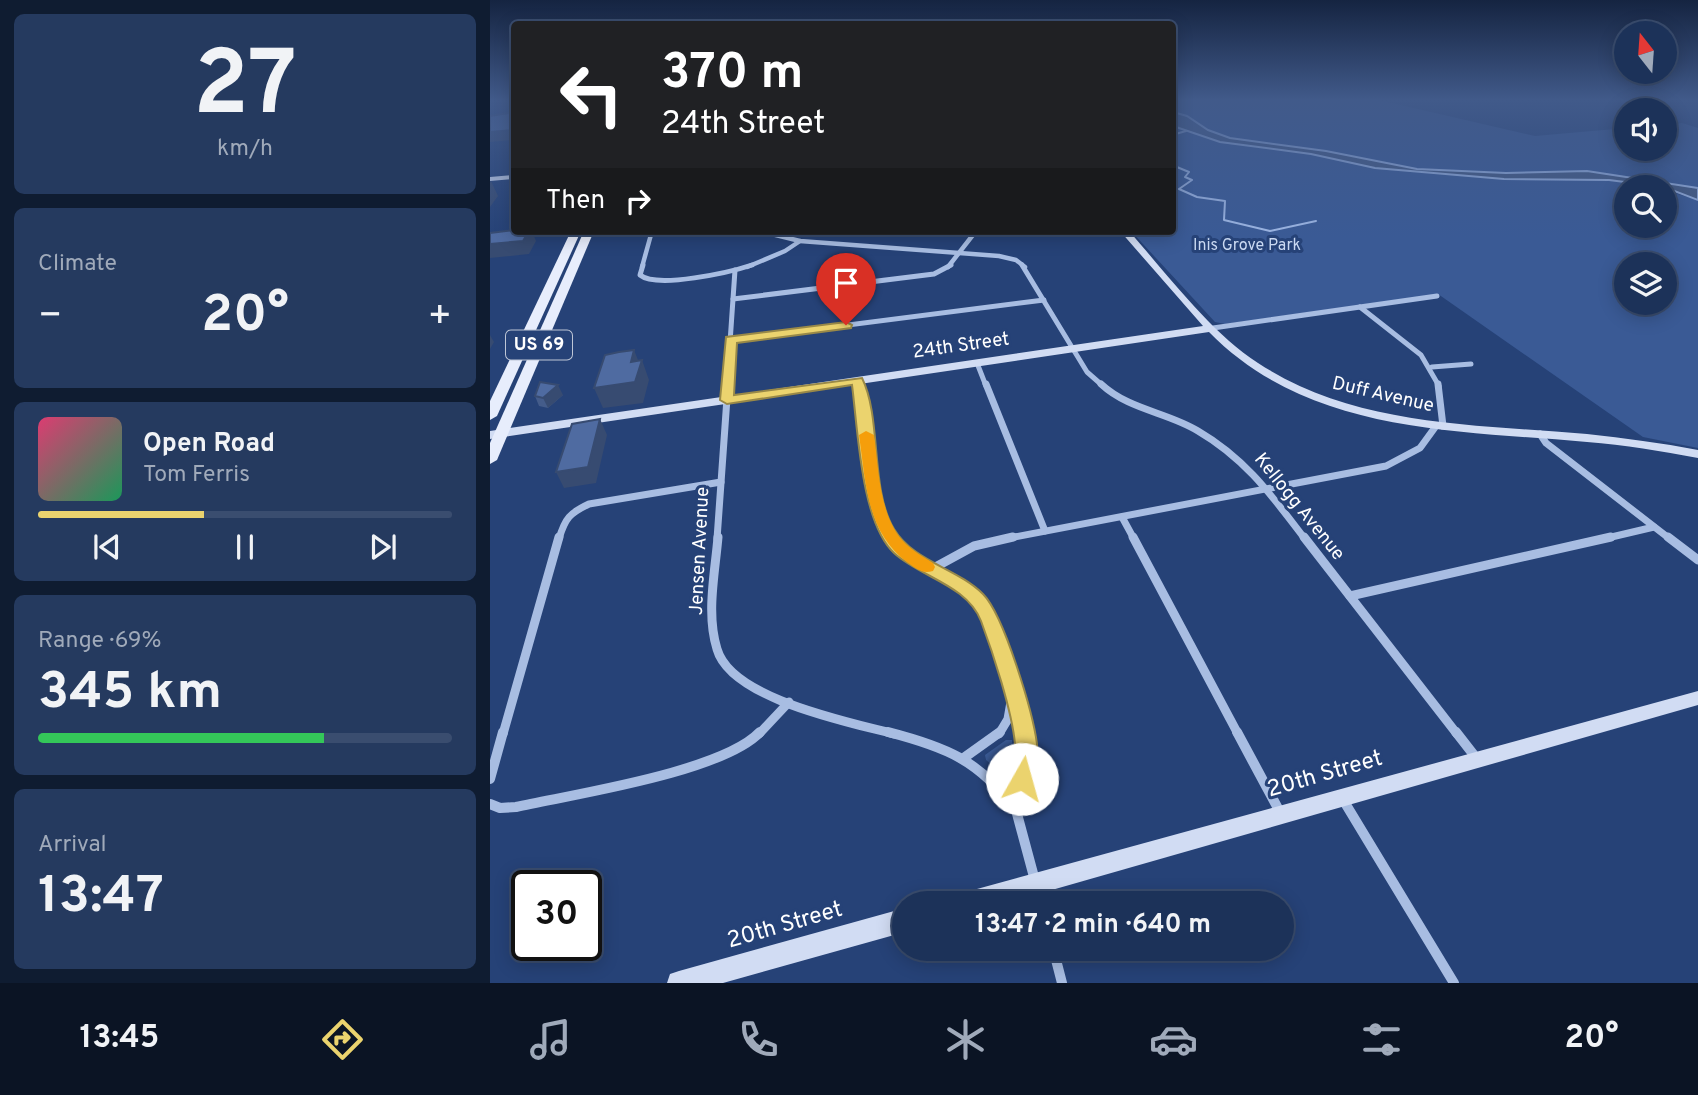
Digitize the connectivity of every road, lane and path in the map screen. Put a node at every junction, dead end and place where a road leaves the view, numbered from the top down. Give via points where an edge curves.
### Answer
1 (511, 177) edge
2 (490, 179) edge
3 (574, 235) edge
4 (587, 235) edge
5 (651, 235) edge
6 (768, 235) edge
7 (973, 235) edge
8 (1128, 235) edge
9 (800, 241) junction
10 (960, 253) junction
11 (735, 270) junction
12 (1437, 296) dead end
13 (733, 299) junction
14 (1044, 300) junction
15 (1360, 307) junction
16 (1213, 328) junction
17 (731, 340) junction
18 (1073, 349) junction
19 (977, 363) junction
20 (1471, 364) dead end
21 (1432, 367) junction
22 (858, 380) junction
23 (727, 400) junction
24 (490, 416) edge
25 (1439, 426) junction
26 (496, 434) edge
27 (1540, 434) junction
28 (1698, 454) edge
29 (490, 460) edge
30 (721, 482) junction
31 (1268, 490) junction
32 (1122, 516) junction
33 (1654, 527) junction
34 (1045, 531) junction
35 (1698, 560) edge
36 (930, 570) junction
37 (1350, 596) junction
38 (1012, 689) junction
39 (1698, 698) edge
40 (789, 702) junction
41 (965, 757) junction
42 (1478, 760) junction
43 (490, 779) edge
44 (1342, 798) junction
45 (490, 804) edge
46 (1016, 810) junction
47 (1281, 815) junction
48 (1037, 891) edge
49 (1044, 891) edge
50 (892, 924) edge
51 (1056, 961) edge
52 (719, 977) edge
53 (678, 983) edge
54 (1062, 983) edge
55 (1454, 983) edge

1 - 2 main road
3 - 24 main road, US 69
4 - 26 main road, US 69
5 - 11 street via 640,278
6 - 9 street, Kellogg Avenue
7 - 10 street
8 - 16 main road, Duff Avenue
9 - 10 street, Kellogg Avenue
9 - 11 street via 771,261
10 - 13 street via 950,266 934,274
10 - 14 street, Kellogg Avenue via 1016,260 1026,268
11 - 13 street, Jensen Avenue
12 - 15 street, 24th Street
13 - 17 street, Jensen Avenue
14 - 17 street
14 - 18 street, Kellogg Avenue
15 - 16 street, 24th Street
15 - 21 street
16 - 18 main road, 24th Street
16 - 25 main road, Duff Avenue via 1254,366 1301,390 1356,410
17 - 23 street, Jensen Avenue
18 - 19 main road, 24th Street
18 - 31 street, Kellogg Avenue via 1087,372 1108,391 1217,442 1250,467
19 - 22 main road, 24th Street
19 - 34 street
20 - 21 street
21 - 25 street via 1442,389
22 - 23 main road, 24th Street
22 - 36 street via 880,518 899,548
23 - 26 main road, 24th Street
23 - 30 street, Jensen Avenue
25 - 27 main road, Duff Avenue
25 - 31 street via 1420,449 1400,461
26 - 29 main road, US 69
27 - 28 main road, Duff Avenue via 1642,443
27 - 33 street
30 - 40 street, Jensen Avenue via 712,622 716,648 723,665 738,678
30 - 43 street via 589,504 569,513
31 - 32 street
31 - 37 street, Kellogg Avenue
32 - 34 street
32 - 47 street
33 - 35 street
33 - 37 street
34 - 36 street via 974,546
36 - 38 street via 979,601 990,618
37 - 42 street, Kellogg Avenue
38 - 41 street via 1007,727
38 - 46 street via 1026,747
39 - 42 main road, 20th Street
40 - 41 street, Jensen Avenue
40 - 45 street via 752,741 706,764 516,807
41 - 46 street, Jensen Avenue via 992,777
42 - 44 main road, 20th Street
44 - 47 main road, 20th Street
44 - 55 street
46 - 48 street
47 - 49 main road, 20th Street
50 - 52 main road, 20th Street
51 - 54 street
52 - 53 main road, 20th Street

